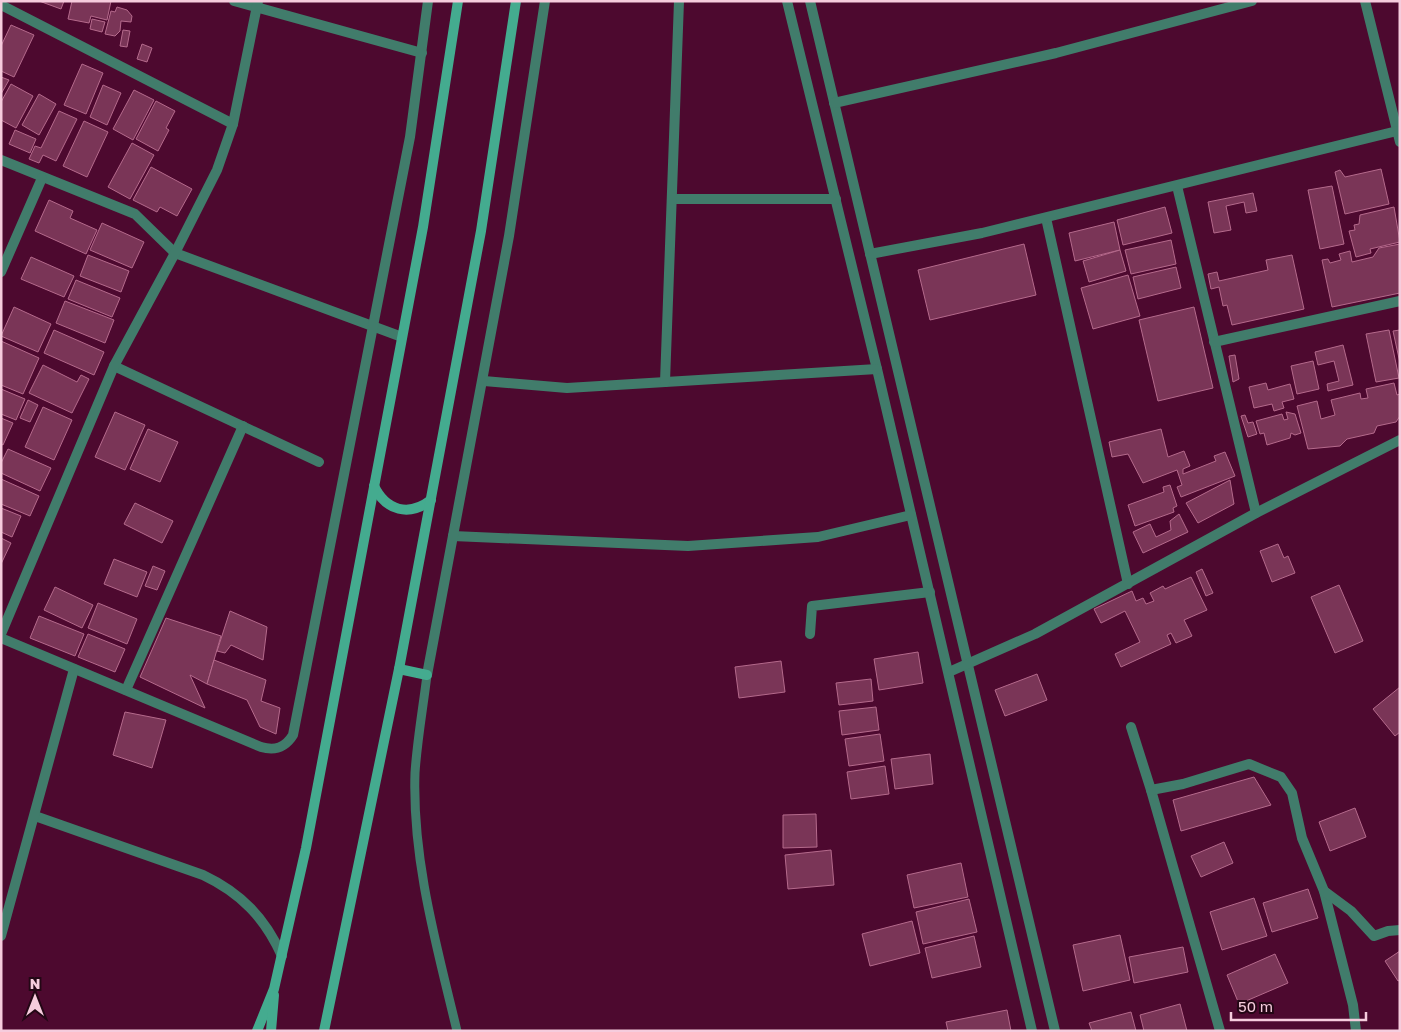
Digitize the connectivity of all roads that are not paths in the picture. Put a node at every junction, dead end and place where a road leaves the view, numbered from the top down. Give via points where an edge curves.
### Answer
1 (234, 1) edge
2 (428, 1) edge
3 (458, 1) edge
4 (516, 1) edge
5 (545, 1) edge
6 (679, 1) edge
7 (788, 1) edge
8 (810, 1) edge
9 (1252, 1) edge
10 (1365, 1) edge
11 (1, 5) edge
12 (258, 5) edge
13 (422, 53) junction
14 (834, 103) junction
15 (233, 124) junction
16 (1399, 136) edge
17 (1, 160) edge
18 (42, 178) junction
19 (1177, 186) junction
20 (673, 199) junction
21 (836, 199) junction
22 (1046, 218) junction
23 (175, 254) junction
24 (870, 254) junction
25 (1, 272) edge
26 (1400, 301) edge
27 (374, 327) junction
28 (402, 338) junction
29 (1214, 342) junction
30 (114, 366) junction
31 (877, 369) junction
32 (484, 380) junction
33 (664, 382) junction
34 (243, 426) junction
35 (1400, 440) edge
36 (319, 462) dead end
37 (374, 486) junction
38 (431, 500) junction
39 (1256, 513) junction
40 (912, 514) junction
41 (453, 536) junction
42 (1128, 584) junction
43 (930, 592) junction
44 (1, 634) edge
45 (810, 634) dead end
46 (1, 638) edge
47 (968, 665) junction
48 (74, 669) junction
49 (399, 669) junction
50 (949, 672) junction
51 (426, 675) junction
52 (126, 690) junction
53 (1131, 727) dead end
54 (1151, 790) junction
55 (35, 816) junction
56 (1324, 891) junction
57 (1400, 930) edge
58 (1, 936) edge
59 (282, 956) junction
60 (274, 989) junction
61 (324, 1029) edge
62 (257, 1031) edge
63 (271, 1031) edge
64 (457, 1031) edge
65 (1032, 1031) edge
66 (1055, 1031) edge
67 (1220, 1031) edge
68 (1356, 1031) edge

1 - 12 street
2 - 13 street
3 - 28 main road via 439,131
4 - 38 main road via 492,169
5 - 32 street via 520,174
6 - 20 street
7 - 21 street
8 - 14 street
9 - 14 street via 1056,53
10 - 16 street
11 - 15 street
12 - 13 street
12 - 15 street
13 - 27 street via 410,137
14 - 24 street
15 - 23 street via 217,170
16 - 19 street
17 - 18 street
18 - 23 street via 135,214
18 - 25 street
19 - 22 street
19 - 29 street
20 - 21 street
20 - 33 street
21 - 31 street
22 - 24 street
22 - 42 street
23 - 27 street
23 - 30 street
24 - 47 street
26 - 29 street
27 - 28 street
27 - 52 street via 294,735 276,749 261,747
28 - 37 main road
29 - 39 street
30 - 34 street
30 - 44 street
31 - 33 street
31 - 40 street
32 - 33 street via 566,388
32 - 41 street
34 - 36 street
34 - 52 street
35 - 39 street
37 - 38 main road via 383,501 398,510 421,507
37 - 59 main road via 306,848
38 - 49 main road
39 - 42 street
40 - 41 street via 818,537 688,546
40 - 43 street
41 - 51 street
42 - 47 street via 1035,634
43 - 45 street via 812,606
43 - 50 street
46 - 48 street
47 - 50 street
47 - 66 street
48 - 52 street
48 - 55 street
49 - 51 main road
49 - 61 main road
50 - 65 street
51 - 64 lane via 415,773 417,827 434,933
53 - 54 street
54 - 56 street via 1249,764 1281,777 1292,793 1302,838
54 - 67 street
55 - 58 street
55 - 59 street via 221,884 237,894 264,922
56 - 57 street via 1351,911 1374,936
56 - 68 street via 1353,1005
59 - 60 main road
60 - 62 main road
60 - 63 main road

